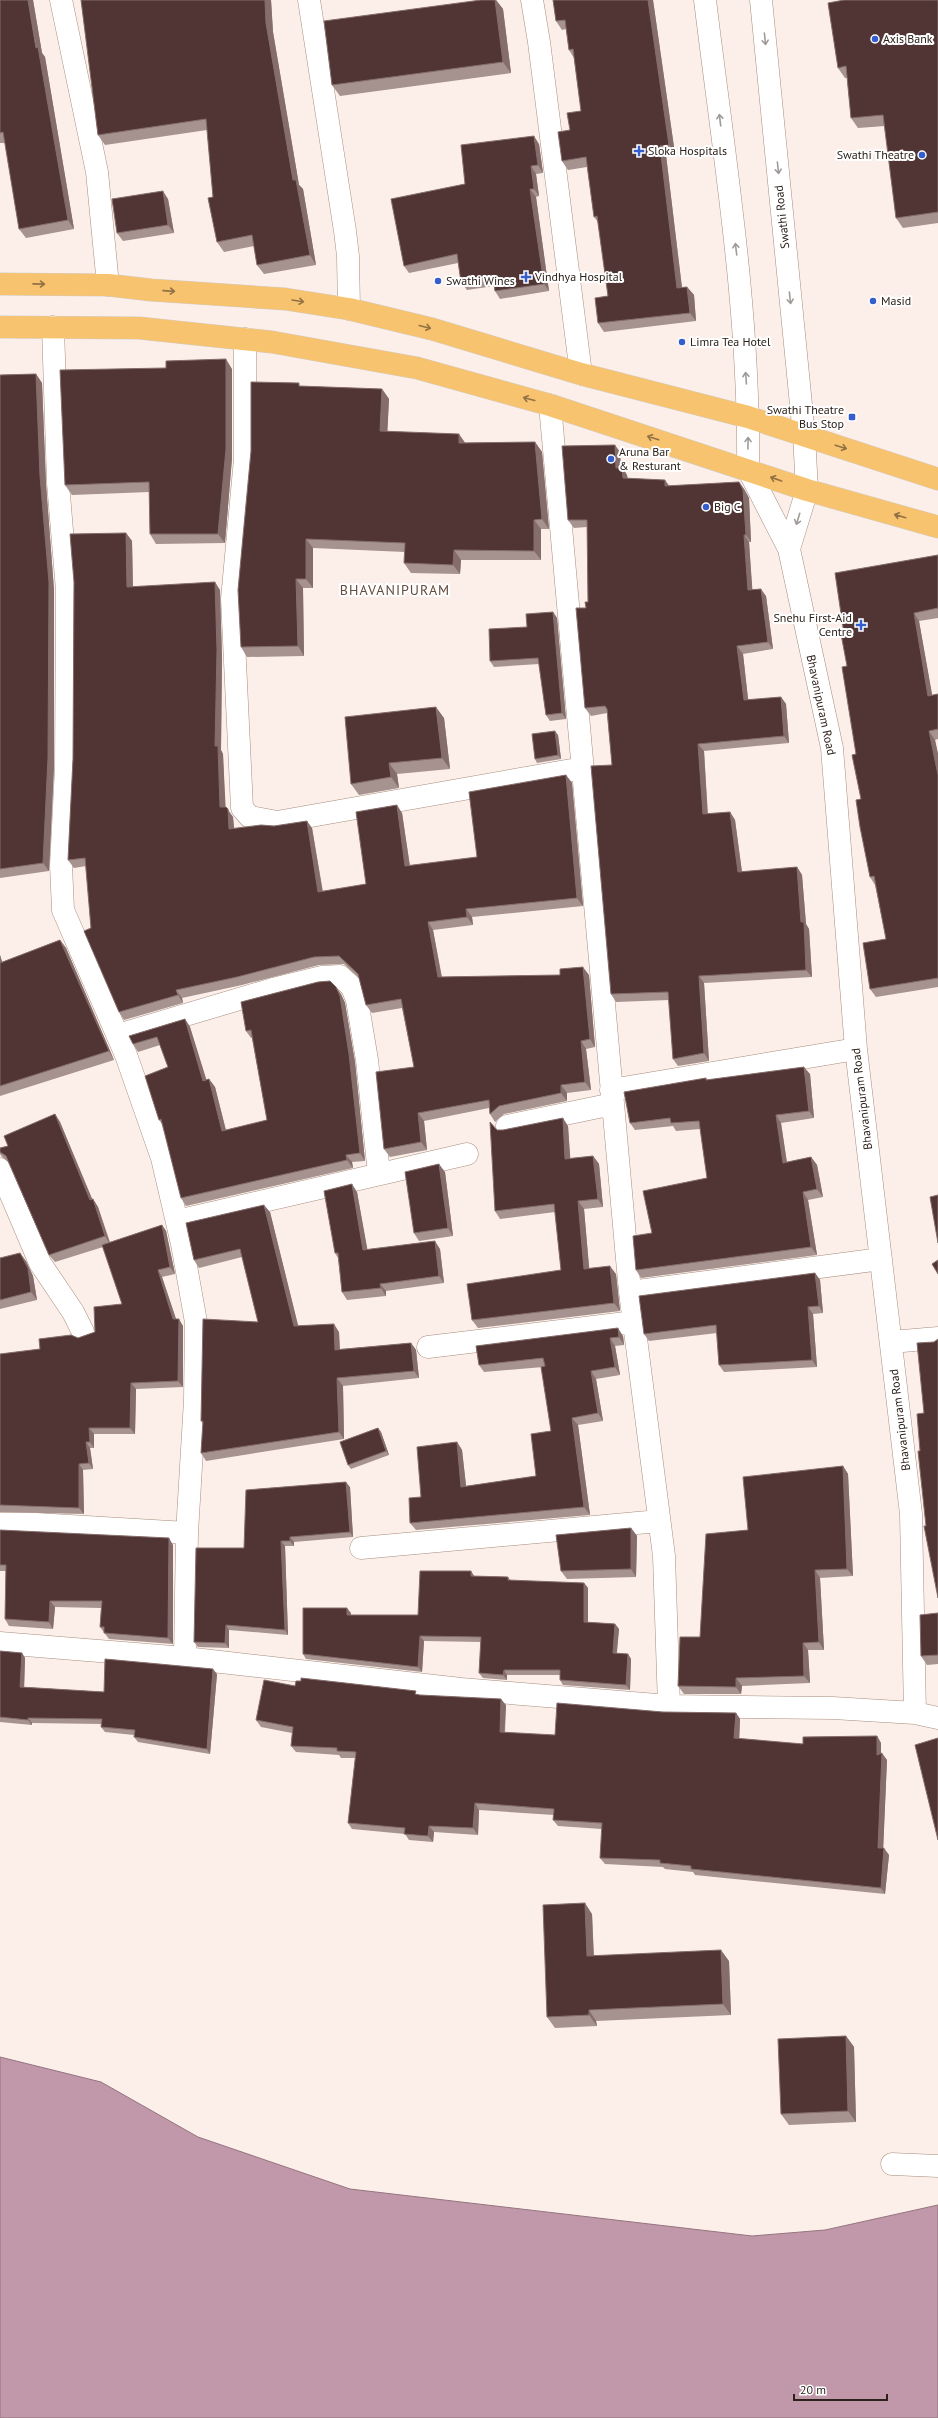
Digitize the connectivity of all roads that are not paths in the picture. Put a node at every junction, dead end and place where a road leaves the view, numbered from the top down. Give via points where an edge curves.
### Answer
1 (62, 0) edge
2 (309, 0) edge
3 (532, 0) edge
4 (705, 0) edge
5 (761, 0) edge
6 (0, 284) edge
7 (108, 285) junction
8 (349, 309) junction
9 (0, 327) edge
10 (53, 327) junction
11 (246, 339) junction
12 (581, 374) junction
13 (550, 405) junction
14 (748, 417) junction
15 (804, 435) junction
16 (748, 469) junction
17 (938, 479) edge
18 (807, 490) junction
19 (938, 527) edge
20 (789, 549) junction
21 (583, 768) junction
22 (118, 1035) junction
23 (856, 1049) junction
24 (612, 1097) junction
25 (508, 1126) dead end
26 (467, 1154) dead end
27 (0, 1169) edge
28 (379, 1174) junction
29 (177, 1221) junction
30 (881, 1259) junction
31 (630, 1292) junction
32 (634, 1322) junction
33 (83, 1332) dead end
34 (938, 1338) edge
35 (891, 1342) junction
36 (428, 1347) dead end
37 (659, 1521) junction
38 (0, 1524) edge
39 (187, 1533) junction
40 (361, 1548) dead end
41 (0, 1643) edge
42 (185, 1658) junction
43 (669, 1706) junction
44 (916, 1713) junction
45 (938, 1718) edge
46 (892, 2164) dead end
47 (938, 2166) edge

1 - 7 street via 97,172
2 - 8 street via 345,231
3 - 12 street
14 -> 4 street via 739,273
5 -> 15 street, Swathi Road
6 -> 7 highway
7 -> 8 highway via 285,299
8 -> 12 highway via 432,329
9 - 10 highway
10 - 11 highway via 139,328
10 - 22 street via 58,483 67,590 66,767 61,865 63,910
13 -> 11 highway via 417,368
11 - 21 street via 245,459 232,599 242,808 250,817 277,822
12 - 14 highway
16 -> 13 highway
13 - 21 street
14 - 15 highway
16 -> 14 street
15 -> 17 highway
15 - 18 street, Swathi Road
18 -> 16 highway
16 - 20 street
19 -> 18 highway
18 -> 20 street, Bhavanipuram Road
20 - 23 street, Bhavanipuram Road via 832,748
21 - 24 street
22 - 28 street via 322,976 340,976 352,987 357,1000 367,1060
22 - 29 street via 162,1158
23 - 24 street
23 - 30 street, Bhavanipuram Road
24 - 25 street
24 - 31 street
26 - 28 street
27 - 33 street via 40,1263 73,1312
28 - 29 street
29 - 39 street via 196,1322 195,1400
30 - 31 street
30 - 35 street, Bhavanipuram Road
31 - 32 street
32 - 36 street
32 - 37 street
34 - 35 street
35 - 44 street, Bhavanipuram Road via 911,1514
37 - 40 street
37 - 43 street via 664,1556
38 - 39 street
39 - 42 street
41 - 42 street
42 - 43 street via 461,1689
43 - 44 street via 833,1708
44 - 45 street
46 - 47 street

